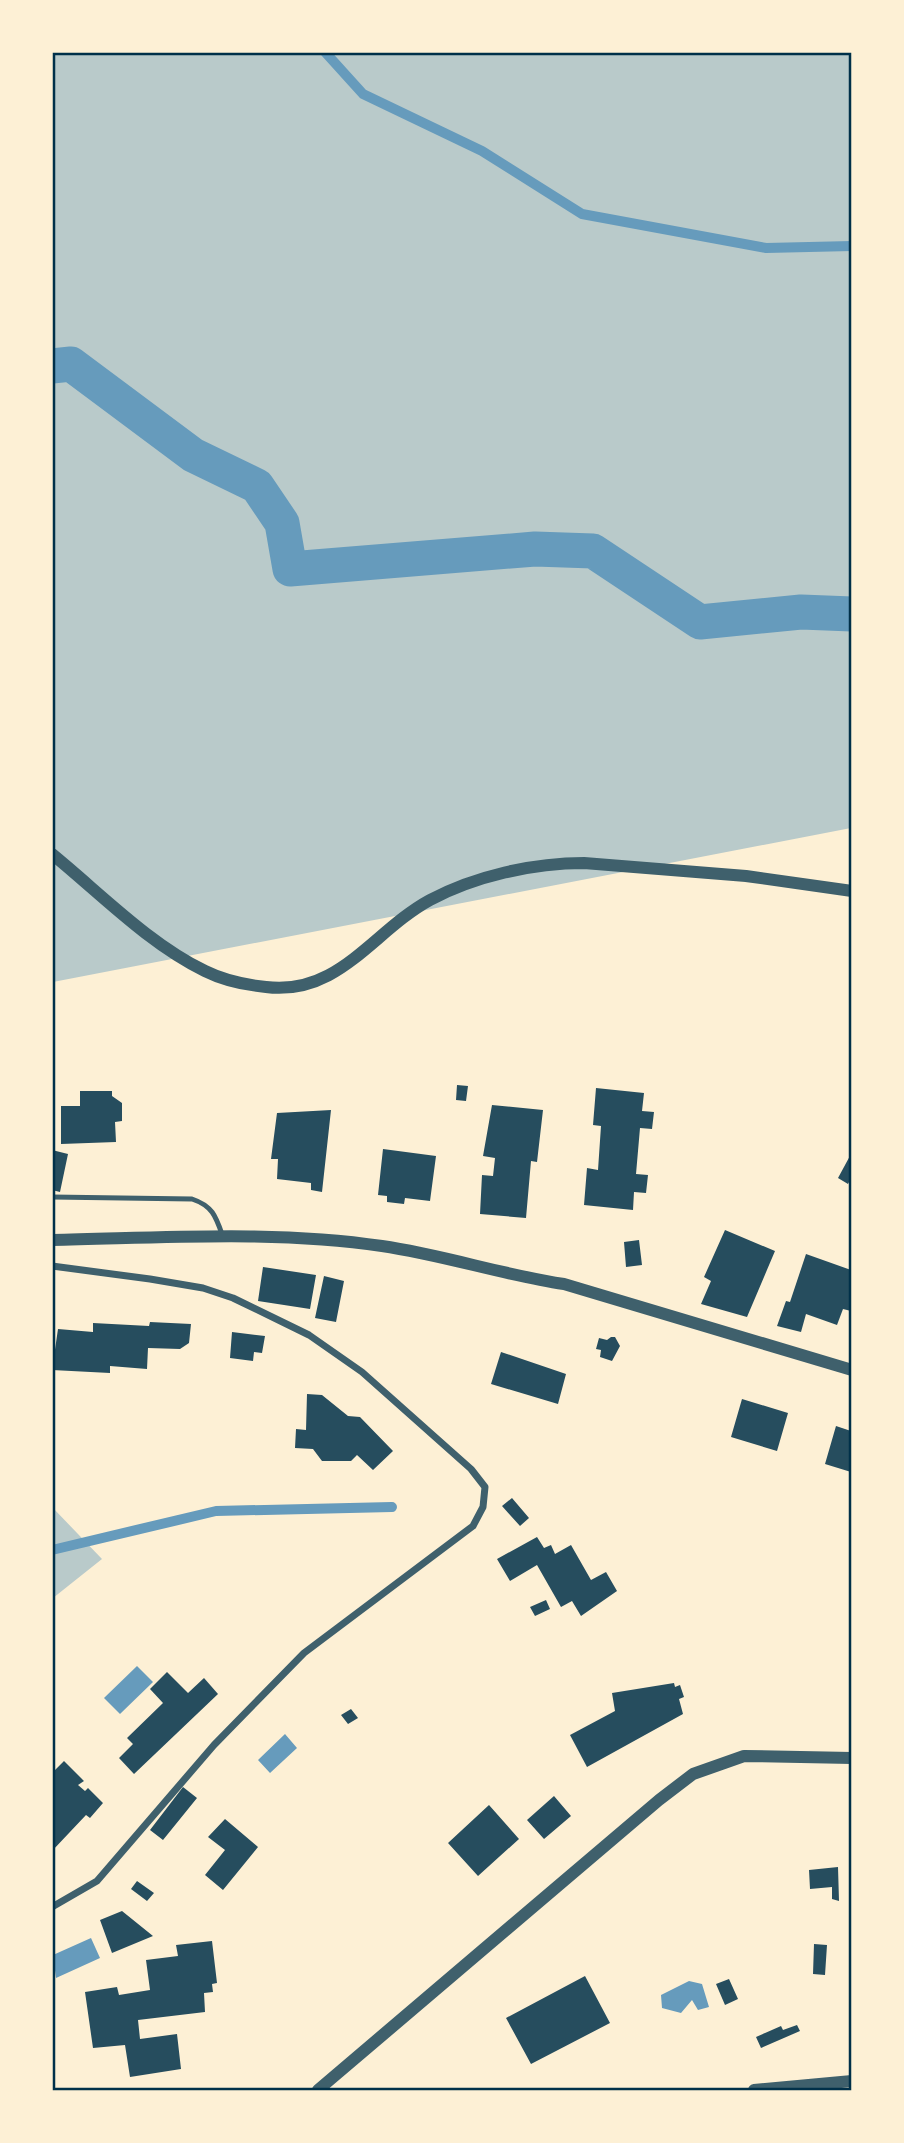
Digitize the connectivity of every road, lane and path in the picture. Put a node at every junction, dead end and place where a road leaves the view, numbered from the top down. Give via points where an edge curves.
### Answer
1 (52, 855) edge
2 (852, 891) edge
3 (52, 1197) edge
4 (223, 1238) junction
5 (52, 1240) edge
6 (52, 1266) edge
7 (852, 1370) edge
8 (852, 1758) edge
9 (52, 1908) edge
10 (852, 2081) edge
11 (318, 2091) edge
12 (754, 2091) edge

1 - 2 street via 187,961 230,980 276,988 321,981 430,900 519,870 584,863 746,876
3 - 4 lane via 192,1199 208,1204
4 - 5 street
4 - 7 street via 309,1239 416,1252 564,1284
6 - 9 street via 204,1288 309,1335 362,1372 471,1469 485,1487 483,1507 472,1526 304,1653 214,1745 97,1881
8 - 11 street via 744,1756 693,1774
10 - 12 street

